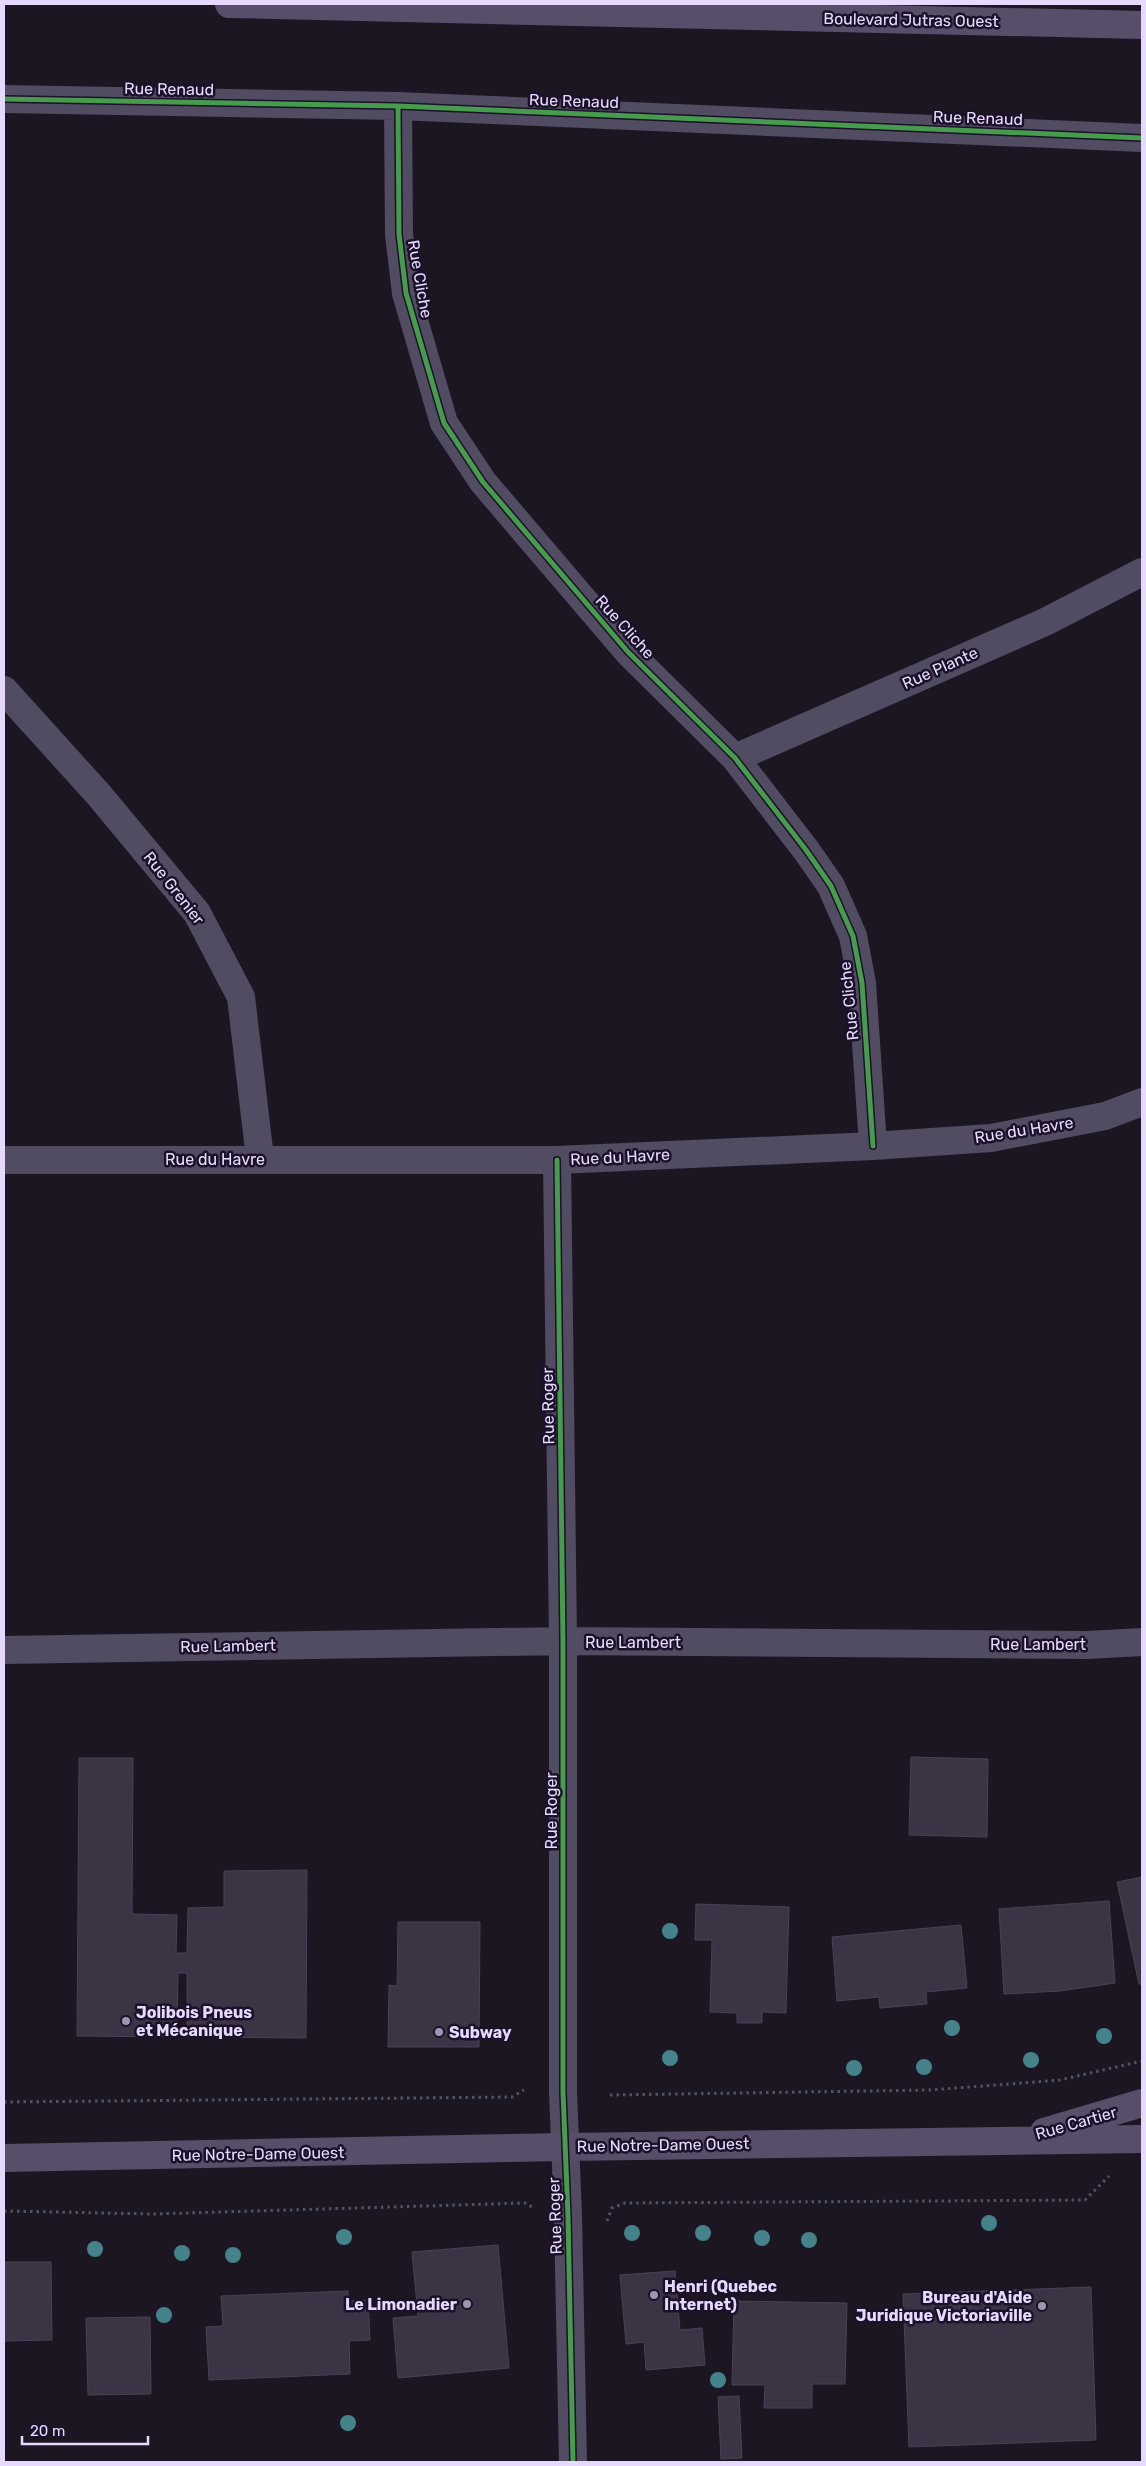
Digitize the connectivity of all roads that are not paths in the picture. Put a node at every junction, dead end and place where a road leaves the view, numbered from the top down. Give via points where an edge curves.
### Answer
1 (229, 4) edge
2 (1142, 25) edge
3 (4, 99) edge
4 (398, 106) junction
5 (1142, 138) edge
6 (1142, 572) edge
7 (4, 690) edge
8 (735, 758) junction
9 (1142, 1102) edge
10 (873, 1146) junction
11 (260, 1158) junction
12 (4, 1160) edge
13 (557, 1160) junction
14 (563, 1641) junction
15 (1142, 1642) edge
16 (4, 1650) edge
17 (1142, 2103) edge
18 (1142, 2139) edge
19 (1009, 2142) junction
20 (566, 2147) junction
21 (4, 2158) edge
22 (573, 2462) edge

1 - 2 street, Boulevard Jutras Ouest
3 - 4 street, Rue Renaud
4 - 5 street, Rue Renaud
4 - 8 street, Rue Cliche via 399,234 406,293 444,423 484,482 628,652
6 - 8 street, Rue Plante via 1045,622
7 - 11 street, Rue Grenier via 99,795 197,913 241,997
8 - 10 street, Rue Cliche via 830,886 852,936 862,982
9 - 10 street, Rue du Havre via 1104,1116 991,1138
10 - 13 street, Rue du Havre
11 - 12 street, Rue du Havre
11 - 13 street, Rue du Havre
13 - 14 street, Rue Roger
14 - 15 street, Rue Lambert via 1077,1645
14 - 16 street, Rue Lambert
14 - 20 street, Rue Roger via 563,2092
17 - 19 street, Rue Cartier
18 - 19 street, Rue Notre-Dame Ouest
19 - 20 street, Rue Notre-Dame Ouest
20 - 21 street, Rue Notre-Dame Ouest
20 - 22 street, Rue Roger

